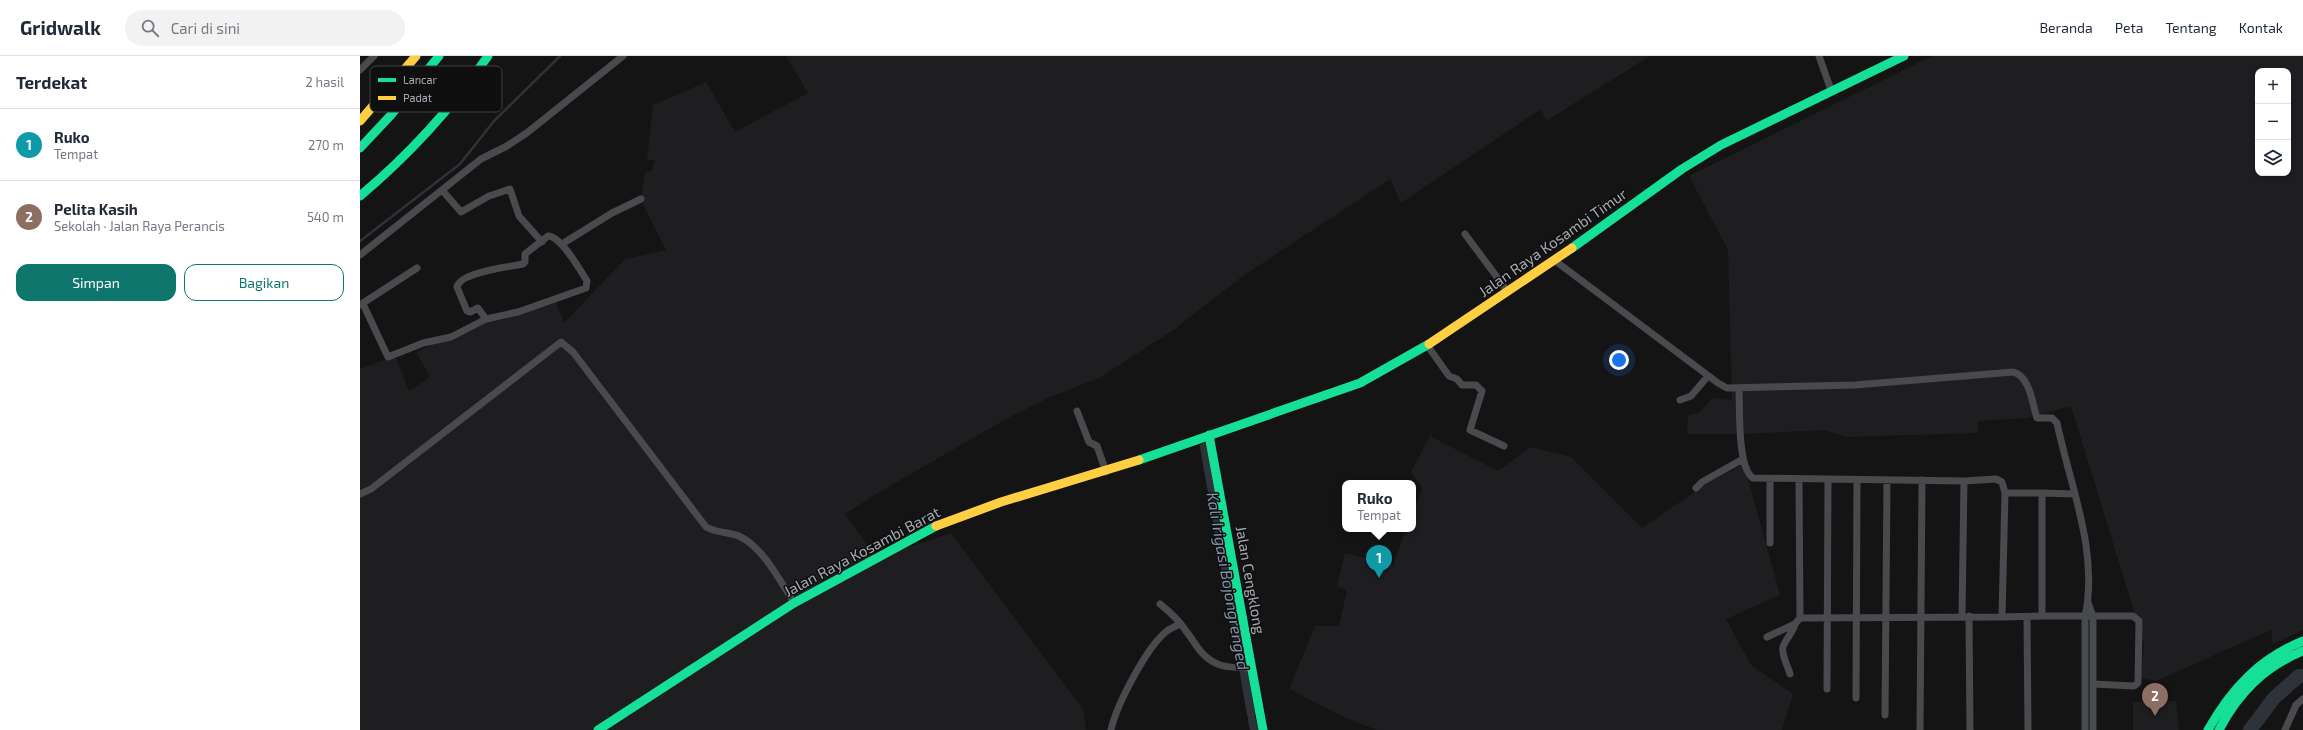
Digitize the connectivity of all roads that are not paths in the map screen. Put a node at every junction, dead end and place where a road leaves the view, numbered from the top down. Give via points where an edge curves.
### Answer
1 (374, 56) edge
2 (416, 56) edge
3 (439, 56) edge
4 (488, 56) edge
5 (623, 56) edge
6 (1819, 56) edge
7 (1904, 56) edge
8 (407, 66) edge
9 (431, 66) edge
10 (481, 66) edge
11 (360, 70) edge
12 (1831, 90) junction
13 (370, 109) edge
14 (393, 112) edge
15 (447, 112) edge
16 (360, 121) edge
17 (360, 148) edge
18 (442, 190) junction
19 (360, 196) edge
20 (641, 199) dead end
21 (1465, 234) dead end
22 (542, 242) junction
23 (562, 244) junction
24 (360, 255) edge
25 (1554, 260) junction
26 (417, 268) dead end
27 (1508, 292) junction
28 (361, 304) edge
29 (486, 319) junction
30 (1427, 345) junction
31 (1708, 376) junction
32 (1739, 388) junction
33 (1680, 400) dead end
34 (1077, 411) dead end
35 (1209, 435) junction
36 (1504, 446) dead end
37 (1743, 459) junction
38 (1106, 472) junction
39 (1770, 480) junction
40 (1799, 480) junction
41 (1828, 480) junction
42 (1857, 480) junction
43 (1887, 480) junction
44 (1922, 480) junction
45 (1964, 481) junction
46 (1696, 488) dead end
47 (2005, 493) junction
48 (2042, 493) junction
49 (360, 494) edge
50 (2074, 494) junction
51 (1770, 543) dead end
52 (2088, 602) junction
53 (794, 603) junction
54 (1160, 604) dead end
55 (1886, 616) junction
56 (1921, 616) junction
57 (1966, 616) junction
58 (2042, 616) junction
59 (1827, 617) junction
60 (1856, 617) junction
61 (2002, 617) junction
62 (2027, 617) junction
63 (2085, 617) junction
64 (2093, 617) junction
65 (1800, 618) junction
66 (1180, 624) junction
67 (1794, 624) junction
68 (1767, 637) dead end
69 (2303, 641) edge
70 (2303, 651) edge
71 (1246, 668) junction
72 (1790, 674) dead end
73 (2093, 684) junction
74 (1827, 689) dead end
75 (1856, 698) dead end
76 (2303, 699) edge
77 (1885, 715) dead end
78 (598, 730) edge
79 (1111, 730) edge
80 (1263, 730) edge
81 (1919, 730) edge
82 (1970, 730) edge
83 (2028, 730) edge
84 (2085, 730) edge
85 (2093, 730) edge
86 (2208, 730) edge
87 (2219, 730) edge
88 (2285, 730) edge

1 - 11 street
2 - 8 main road
3 - 9 main road
4 - 10 main road
5 - 18 street via 528,132 481,159
6 - 12 street
7 - 12 main road, Jalan Raya Kosambi Timur
12 - 25 main road, Jalan Raya Kosambi Timur via 1757,126 1682,169
13 - 16 main road
14 - 17 main road
15 - 19 main road via 426,135
18 - 22 street via 461,212 489,196 510,189 519,216
18 - 24 street
20 - 23 street via 612,213
21 - 27 street
22 - 23 street via 548,236 552,236
22 - 29 street via 525,254 523,264 467,276 458,283 457,287 467,311 478,308
23 - 29 street via 588,281 586,288 540,305
25 - 27 main road, Jalan Raya Kosambi Timur
25 - 31 street
26 - 28 street
27 - 30 main road, Jalan Raya Kosambi Timur
28 - 29 street via 388,357 423,343 451,337
30 - 35 main road, Jalan Raya Kosambi Timur via 1360,382
30 - 36 street via 1449,376 1457,379 1462,385 1476,385 1482,391 1470,430
31 - 32 street via 1724,387
31 - 33 street via 1691,396
32 - 37 street
32 - 50 street via 1855,385 2016,373 2025,380 2037,418 2056,420
34 - 38 street via 1089,442 1097,446
35 - 38 main road, Jalan Raya Kosambi Barat
35 - 71 main road, Jalan Cengklong
37 - 39 street via 1749,476
37 - 46 street
38 - 53 main road, Jalan Raya Kosambi Barat via 1001,502 933,527
39 - 40 street
39 - 51 street
40 - 41 street
40 - 65 street
41 - 42 street
41 - 59 street
42 - 43 street
42 - 60 street
43 - 44 street
43 - 55 street
44 - 45 street
44 - 56 street
45 - 47 street via 1999,480
45 - 57 street
47 - 48 street
47 - 61 street
48 - 50 street
48 - 58 street
49 - 53 street via 370,489 561,342 573,352 706,527 712,531 739,536 754,548 766,560
50 - 52 street via 2086,543
52 - 63 street
52 - 64 street
53 - 78 main road, Jalan Raya Kosambi Barat
54 - 66 street via 1172,613
55 - 56 street
55 - 60 street
55 - 77 street
56 - 57 street
56 - 81 street
57 - 61 street
57 - 82 street
58 - 62 street
58 - 63 street
59 - 60 street
59 - 65 street
59 - 74 street
60 - 75 street
61 - 62 street
62 - 83 street
63 - 64 street
63 - 84 street
64 - 73 street
64 - 73 street via 2133,616 2140,622 2137,684
65 - 67 street
66 - 71 street via 1197,649 1211,660 1220,665
66 - 79 street via 1166,632 1154,646 1124,694
67 - 68 street
67 - 72 street via 1783,650
69 - 86 main road via 2277,652 2258,664 2242,679
70 - 87 main road via 2276,663 2256,678 2234,705
71 - 80 main road, Jalan Cengklong
73 - 85 street
76 - 88 street via 2296,705

